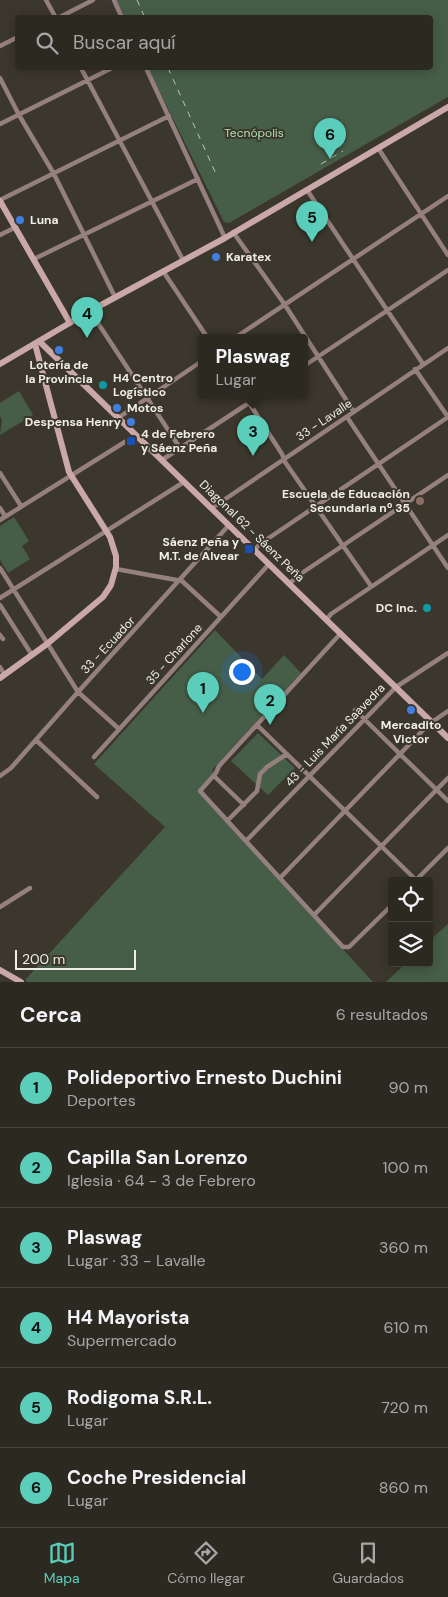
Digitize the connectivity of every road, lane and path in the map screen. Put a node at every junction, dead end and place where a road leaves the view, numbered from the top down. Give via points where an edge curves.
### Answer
1 (46, 0) edge
2 (93, 0) edge
3 (114, 0) edge
4 (55, 15) edge
5 (63, 15) edge
6 (121, 15) edge
7 (15, 39) edge
8 (0, 46) edge
9 (82, 70) edge
10 (108, 70) edge
11 (147, 70) edge
12 (0, 78) edge
13 (87, 80) junction
14 (448, 107) edge
15 (19, 115) junction
16 (169, 116) junction
17 (0, 124) edge
18 (120, 141) junction
19 (378, 148) junction
20 (54, 174) junction
21 (198, 179) junction
22 (307, 190) junction
23 (448, 196) edge
24 (0, 201) edge
25 (152, 202) junction
26 (422, 214) junction
27 (16, 227) junction
28 (233, 232) junction
29 (0, 235) edge
30 (83, 235) junction
31 (224, 238) junction
32 (448, 255) edge
33 (34, 260) junction
34 (183, 260) junction
35 (352, 260) junction
36 (448, 270) edge
37 (163, 271) junction
38 (115, 297) junction
39 (285, 305) junction
40 (90, 311) junction
41 (386, 311) junction
42 (70, 323) junction
43 (204, 334) edge
44 (241, 334) edge
45 (303, 334) edge
46 (308, 341) edge
47 (37, 343) junction
48 (448, 348) edge
49 (318, 357) junction
50 (198, 363) edge
51 (308, 363) edge
52 (0, 364) edge
53 (423, 364) junction
54 (415, 369) junction
55 (147, 398) junction
56 (247, 399) edge
57 (256, 399) edge
58 (250, 403) junction
59 (354, 412) junction
60 (346, 417) junction
61 (448, 417) edge
62 (118, 418) junction
63 (136, 435) junction
64 (180, 448) junction
65 (284, 459) junction
66 (162, 460) junction
67 (379, 464) junction
68 (0, 473) edge
69 (448, 475) edge
70 (70, 476) junction
71 (184, 482) junction
72 (406, 504) junction
73 (21, 506) junction
74 (317, 506) junction
75 (0, 508) edge
76 (212, 508) junction
77 (5, 516) junction
78 (0, 520) edge
79 (229, 525) junction
80 (106, 531) junction
81 (448, 535) edge
82 (433, 545) junction
83 (343, 546) junction
84 (255, 550) junction
85 (269, 564) junction
86 (0, 568) edge
87 (448, 568) edge
88 (116, 569) junction
89 (180, 580) junction
90 (290, 583) junction
91 (371, 586) junction
92 (13, 590) junction
93 (0, 598) edge
94 (0, 605) edge
95 (222, 617) junction
96 (327, 619) junction
97 (341, 633) junction
98 (47, 644) junction
99 (448, 653) edge
100 (32, 655) junction
101 (0, 667) edge
102 (2, 676) edge
103 (396, 687) junction
104 (78, 692) junction
105 (355, 710) dead end
106 (448, 711) edge
107 (364, 719) junction
108 (432, 722) junction
109 (257, 726) junction
110 (119, 729) junction
111 (448, 738) edge
112 (36, 740) junction
113 (287, 754) junction
114 (400, 755) junction
115 (94, 758) dead end
116 (0, 776) edge
117 (214, 776) junction
118 (309, 776) junction
119 (448, 778) edge
120 (437, 789) junction
121 (97, 797) dead end
122 (448, 800) edge
123 (244, 805) junction
124 (346, 811) junction
125 (227, 821) junction
126 (246, 841) junction
127 (382, 846) junction
128 (448, 848) edge
129 (413, 877) edge
130 (419, 877) edge
131 (280, 878) junction
132 (30, 888) dead end
133 (0, 907) edge
134 (388, 908) edge
135 (314, 915) junction
136 (0, 970) edge
137 (21, 982) edge

1 - 4 street
2 - 5 street
3 - 6 street
7 - 8 street
9 - 13 street
10 - 13 street
11 - 16 street
12 - 15 street
13 - 15 street
13 - 18 street
14 - 19 street
15 - 17 street
15 - 20 street
16 - 18 street
16 - 21 street
18 - 20 street
18 - 25 street
19 - 22 street
19 - 26 street
20 - 24 street
20 - 30 street
21 - 25 street
21 - 31 street
22 - 28 street
22 - 35 street
23 - 26 street
24 - 27 street
25 - 30 street
25 - 34 street
26 - 32 street
26 - 35 street
27 - 29 street
27 - 33 street
28 - 31 street
28 - 39 street
30 - 33 street
30 - 38 street
31 - 34 street
33 - 42 street
34 - 37 street
35 - 39 street
35 - 41 street
36 - 41 street
37 - 38 street
37 - 43 street
38 - 40 street
39 - 44 street
39 - 45 street
40 - 42 street
40 - 55 street
41 - 49 street
41 - 53 street
42 - 47 street
46 - 49 street
47 - 52 street
47 - 62 street, Diagonal 62 - Sáenz Peña
47 - 70 street
48 - 53 street, 33 - Lavalle
49 - 51 street
49 - 59 street
50 - 55 street
53 - 54 street, 33 - Lavalle
54 - 59 street, 33 - Lavalle
54 - 61 street
55 - 62 street
55 - 64 street
56 - 58 street
57 - 58 street
58 - 64 street
58 - 65 street
59 - 60 street, 33 - Lavalle
60 - 65 street, 33 - Lavalle
60 - 67 street
61 - 67 street
62 - 63 street, Diagonal 62 - Sáenz Peña
63 - 66 street, Diagonal 62 - Sáenz Peña
63 - 70 street
64 - 66 street
65 - 74 street
65 - 76 street, 33 - Lavalle
66 - 71 street, Diagonal 62 - Sáenz Peña
67 - 72 street
67 - 74 street
68 - 73 street
69 - 72 street
70 - 73 street
70 - 80 street
71 - 76 street, Diagonal 62 - Sáenz Peña
71 - 80 street
72 - 82 street
72 - 83 street
73 - 77 street
74 - 83 street
74 - 84 street
75 - 77 street
76 - 79 street, Diagonal 62 - Sáenz Peña
77 - 78 street
79 - 84 street, Diagonal 62 - Sáenz Peña
79 - 89 street, 33 - Ecuador
80 - 88 street via 115,551
80 - 92 street
81 - 82 street
82 - 87 street
82 - 91 street
83 - 90 street
83 - 91 street
84 - 85 street, Diagonal 62 - Sáenz Peña
85 - 90 street, Diagonal 62 - Sáenz Peña
85 - 95 street, 35 - Charlone
86 - 92 street
88 - 89 street
88 - 98 street via 103,597
89 - 95 street
89 - 104 street, 33 - Ecuador
90 - 96 street, Diagonal 62 - Sáenz Peña
91 - 96 street
92 - 93 street
92 - 98 street
94 - 100 street
95 - 110 street, 35 - Charlone
96 - 97 street, Diagonal 62 - Sáenz Peña
97 - 103 street, Diagonal 62 - Sáenz Peña
97 - 109 street
98 - 100 street
98 - 104 street
99 - 103 street, 43 - Luis María Saavedra
100 - 102 street
101 - 102 street
103 - 107 street, 43 - Luis María Saavedra
103 - 108 street, Diagonal 62 - Sáenz Peña
104 - 110 street
104 - 112 street, 33 - Ecuador
105 - 107 street
106 - 108 street
107 - 114 street
107 - 118 street, 43 - Luis María Saavedra
108 - 111 street, Diagonal 62 - Sáenz Peña
108 - 114 street
109 - 113 street
109 - 117 street via 219,766
110 - 115 street, 35 - Charlone
112 - 116 street, 33 - Ecuador
112 - 121 street
113 - 118 street
113 - 123 street via 260,774 257,791
114 - 120 street
114 - 124 street
117 - 123 street
117 - 125 street via 200,791
118 - 124 street
118 - 126 street, 43 - Luis María Saavedra
119 - 120 street
120 - 122 street
120 - 127 street
123 - 125 street
124 - 127 street
124 - 131 street
125 - 126 street
126 - 131 street
127 - 129 street
127 - 135 street
128 - 130 street
131 - 135 street
132 - 133 street
134 - 135 street via 346,949
136 - 137 street

